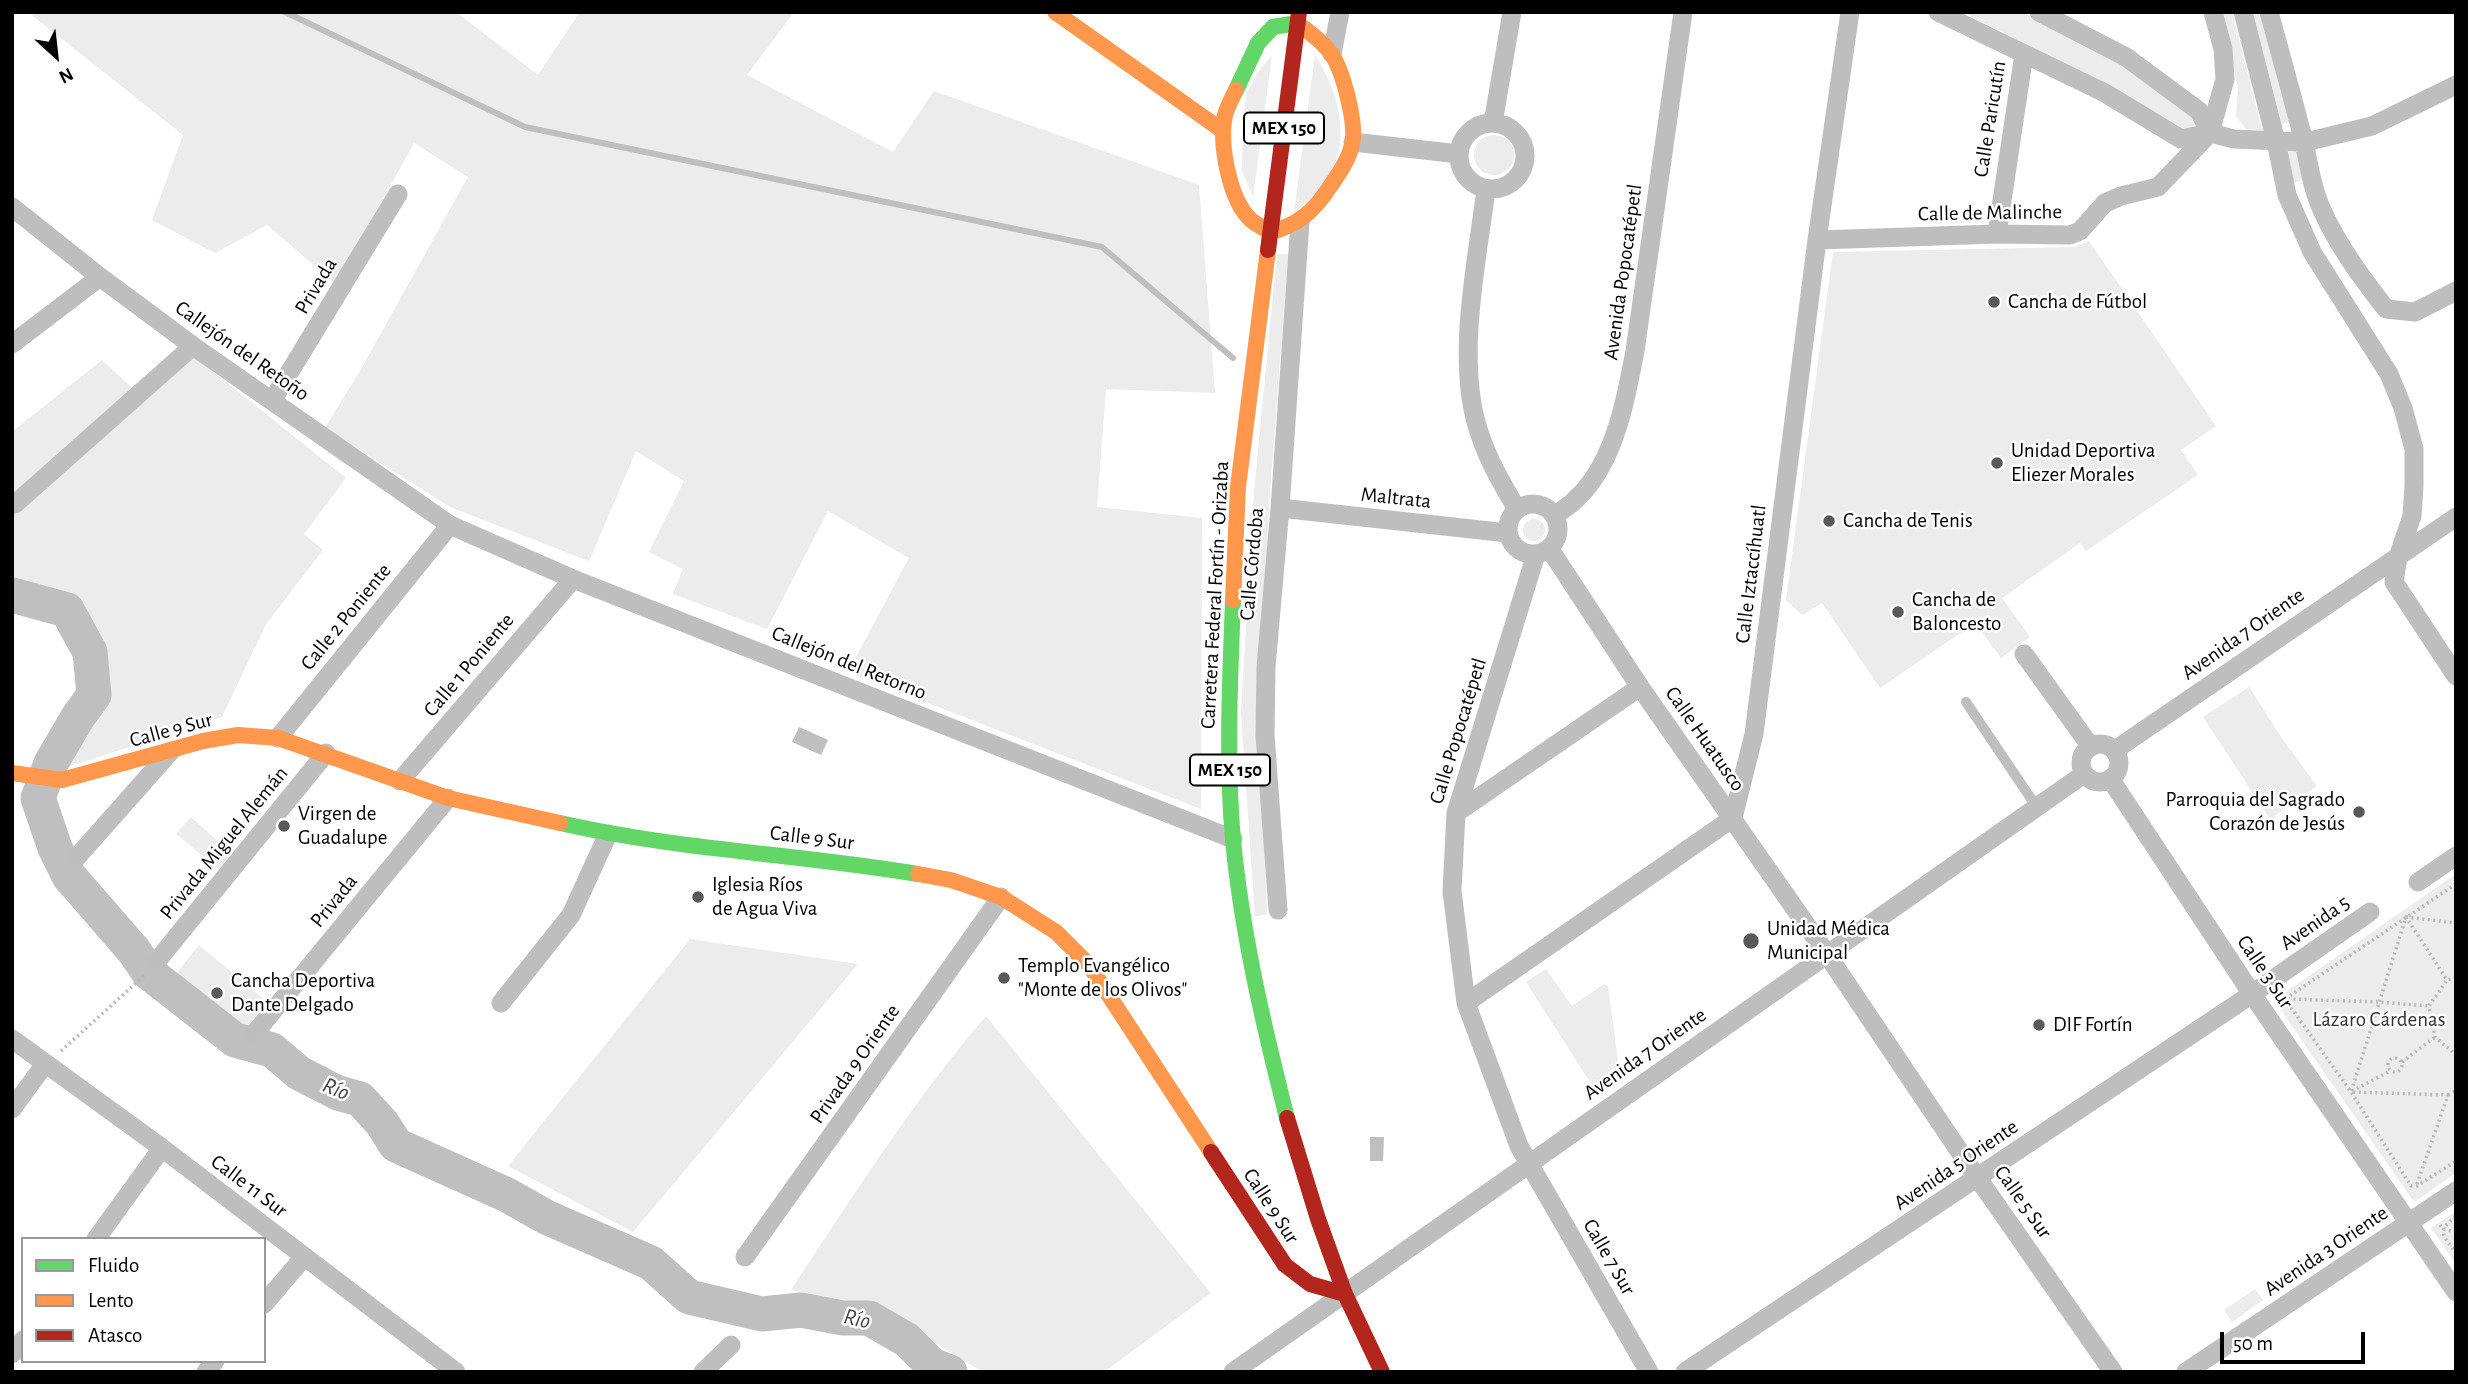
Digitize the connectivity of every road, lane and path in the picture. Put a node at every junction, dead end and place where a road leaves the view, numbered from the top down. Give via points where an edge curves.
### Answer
1 (1055, 12) edge
2 (1340, 12) edge
3 (1512, 12) edge
4 (1683, 12) edge
5 (1850, 12) edge
6 (1938, 12) edge
7 (2039, 12) edge
8 (2213, 12) edge
9 (2243, 12) edge
10 (2269, 12) edge
11 (1298, 18) edge
12 (1332, 54) junction
13 (2024, 54) junction
14 (2456, 85) edge
15 (1493, 123) junction
16 (1223, 131) junction
17 (2210, 133) junction
18 (2276, 141) junction
19 (1353, 142) junction
20 (2304, 142) junction
21 (1459, 154) junction
22 (2312, 185) junction
23 (1486, 189) junction
24 (398, 194) dead end
25 (2287, 195) junction
26 (12, 207) edge
27 (1300, 222) junction
28 (1270, 232) junction
29 (1997, 234) junction
30 (1817, 240) junction
31 (100, 276) junction
32 (2456, 291) edge
33 (12, 344) edge
34 (193, 346) junction
35 (272, 401) junction
36 (15, 504) dead end
37 (1280, 508) junction
38 (1517, 509) junction
39 (1554, 514) junction
40 (2456, 517) edge
41 (450, 525) junction
42 (1508, 533) junction
43 (1542, 551) junction
44 (2398, 557) junction
45 (573, 579) junction
46 (2024, 654) dead end
47 (2456, 676) edge
48 (1640, 687) junction
49 (1966, 702) dead end
50 (278, 738) junction
51 (2091, 747) junction
52 (2115, 750) junction
53 (171, 751) junction
54 (326, 753) junction
55 (2084, 774) junction
56 (14, 776) edge
57 (2111, 780) junction
58 (400, 781) junction
59 (448, 798) junction
60 (2036, 806) junction
61 (1455, 813) junction
62 (1732, 818) junction
63 (608, 834) junction
64 (1233, 839) junction
65 (2456, 856) edge
66 (77, 857) dead end
67 (2418, 882) dead end
68 (2456, 884) edge
69 (1001, 897) junction
70 (1278, 910) dead end
71 (2370, 912) dead end
72 (2406, 917) junction
73 (2456, 923) edge
74 (1826, 953) junction
75 (150, 969) joint
76 (2456, 978) edge
77 (2446, 980) junction
78 (2252, 994) junction
79 (2287, 999) junction
80 (2378, 1002) junction
81 (501, 1003) dead end
82 (1466, 1003) junction
83 (2429, 1006) junction
84 (254, 1034) dead end
85 (2435, 1037) junction
86 (12, 1039) edge
87 (2456, 1055) edge
88 (2402, 1062) junction
89 (46, 1064) junction
90 (2390, 1071) junction
91 (2456, 1091) edge
92 (2351, 1092) junction
93 (2448, 1095) junction
94 (12, 1109) edge
95 (162, 1148) junction
96 (2456, 1161) edge
97 (1529, 1165) junction
98 (1978, 1178) junction
99 (2417, 1186) junction
100 (2456, 1191) edge
101 (2456, 1217) edge
102 (2409, 1222) junction
103 (97, 1237) edge
104 (2456, 1253) edge
105 (304, 1257) junction
106 (746, 1257) dead end
107 (2456, 1292) edge
108 (1345, 1294) junction
109 (266, 1302) edge
110 (731, 1345) dead end
111 (456, 1372) edge
112 (702, 1372) edge
113 (1233, 1372) edge
114 (1382, 1372) edge
115 (1648, 1372) edge
116 (1685, 1372) edge
117 (2113, 1372) edge
118 (2186, 1372) edge

1 - 16 main road
2 - 12 street
3 - 15 street
4 - 39 street, Avenida Popocatépetl via 1625,404 1588,488 1571,506
5 - 30 street, Calle Iztaccíhuatl
6 - 13 street
7 - 17 street via 2126,57 2199,111
8 - 17 street via 2225,79
9 - 18 street
10 - 20 street
11 - 12 main road
11 - 16 main road via 1273,27 1258,44 1225,113
11 - 28 main road, Carretera Federal Fortín - Orizaba / MEX 150
12 - 19 main road via 1346,96
13 - 17 street via 2105,93 2181,139
13 - 29 street, Calle Paricutín
14 - 20 street via 2372,126
15 - 21 street via 1474,129
15 - 23 street via 1513,131 1525,160 1507,186
16 - 28 main road via 1234,192 1250,219
17 - 18 street
17 - 29 street, Calle de Malinche via 2158,187 2105,203 2080,231 2070,235
18 - 20 street
18 - 25 street
19 - 21 street
19 - 27 main road via 1325,197
20 - 22 street
21 - 23 street via 1459,164 1469,180
22 - 25 street
22 - 32 street via 2338,241 2386,309 2415,312
23 - 38 street via 1468,342 1470,386 1478,430
24 - 35 street, Privada
25 - 44 street via 2312,252 2389,374 2403,408 2414,449 2414,486 2412,516
26 - 31 street, Callejón del Retoño
27 - 28 main road
27 - 37 street, Calle Córdoba
28 - 64 main road, Carretera Federal Fortín - Orizaba / MEX 150 via 1238,487 1228,712
29 - 30 street, Calle de Malinche
30 - 62 street, Calle Iztaccíhuatl via 1754,734
31 - 33 street
31 - 34 street, Callejón del Retoño
34 - 35 street, Callejón del Retoño
34 - 36 street
35 - 41 street, Callejón del Retoño
37 - 42 street, Maltrata
37 - 70 street, Calle Córdoba via 1265,734
38 - 39 street via 1532,503
38 - 42 street via 1509,520
39 - 43 street via 1558,528 1554,543
40 - 44 street, Avenida 7 Oriente
41 - 45 street, Callejón del Retorno
41 - 50 street, Calle 2 Poniente
42 - 43 street via 1521,551
43 - 48 street, Calle Huatusco
43 - 61 street, Calle Popocatépetl
44 - 47 street via 2394,582
44 - 52 street, Avenida 7 Oriente
45 - 58 street, Calle 1 Poniente
45 - 64 street, Callejón del Retorno
46 - 51 street
48 - 61 street
48 - 62 street, Calle Huatusco
49 - 60 lane
50 - 53 main road, Calle 9 Sur via 238,735
50 - 54 main road, Calle 9 Sur
51 - 52 street via 2102,744
51 - 55 street via 2082,757
52 - 57 street via 2120,765
53 - 56 main road, Calle 9 Sur via 62,780
53 - 66 street
54 - 58 main road, Calle 9 Sur
54 - 75 street, Privada Miguel Alemán
55 - 57 street via 2094,782
55 - 60 street, Avenida 7 Oriente
57 - 78 street, Calle 3 Sur
58 - 59 main road, Calle 9 Sur
59 - 63 main road, Calle 9 Sur
59 - 84 street, Privada
60 - 74 street, Avenida 7 Oriente
61 - 82 street, Calle Popocatépetl via 1452,891
62 - 74 street, Calle Huatusco
62 - 82 street
63 - 69 main road, Calle 9 Sur via 846,863 951,880
63 - 81 street via 571,915
64 - 108 main road, Carretera Federal Fortín - Orizaba / MEX 150 via 1266,1033 1293,1139
65 - 67 street
68 - 72 path
69 - 106 street, Privada 9 Oriente
69 - 108 main road, Calle 9 Sur via 1056,932 1089,965 1285,1265 1310,1284
71 - 78 street, Avenida 5
72 - 73 path
72 - 77 path
72 - 79 path
72 - 80 path
74 - 97 street, Avenida 7 Oriente
74 - 98 street, Calle 5 Sur
75 - 89 path
76 - 77 path
77 - 83 path
78 - 98 street, Avenida 5 Oriente
78 - 102 street, Calle 3 Sur
79 - 80 path
79 - 92 path
80 - 83 path
80 - 92 path
82 - 97 street, Calle Popocatépetl
83 - 85 path
85 - 87 path
85 - 88 path
86 - 89 street, Calle 11 Sur
88 - 90 path via 2400,1072
88 - 90 path via 2393,1058
89 - 94 street
89 - 95 street, Calle 11 Sur
90 - 92 path
91 - 93 path
92 - 93 path
92 - 99 path via 2411,1186
93 - 99 path
95 - 103 street
95 - 105 street, Calle 11 Sur
96 - 99 path
97 - 108 street, Avenida 7 Oriente
97 - 115 street, Calle 7 Sur
98 - 116 street, Avenida 5 Oriente
98 - 117 street, Calle 5 Sur
100 - 102 street, Avenida 3 Oriente
101 - 104 path via 2445,1224 2443,1235
102 - 107 street, Calle 3 Sur
102 - 118 street, Avenida 3 Oriente
105 - 109 street
105 - 111 street, Calle 11 Sur
108 - 113 street, Avenida 7 Oriente
108 - 114 main road, MEX 150
110 - 112 street

